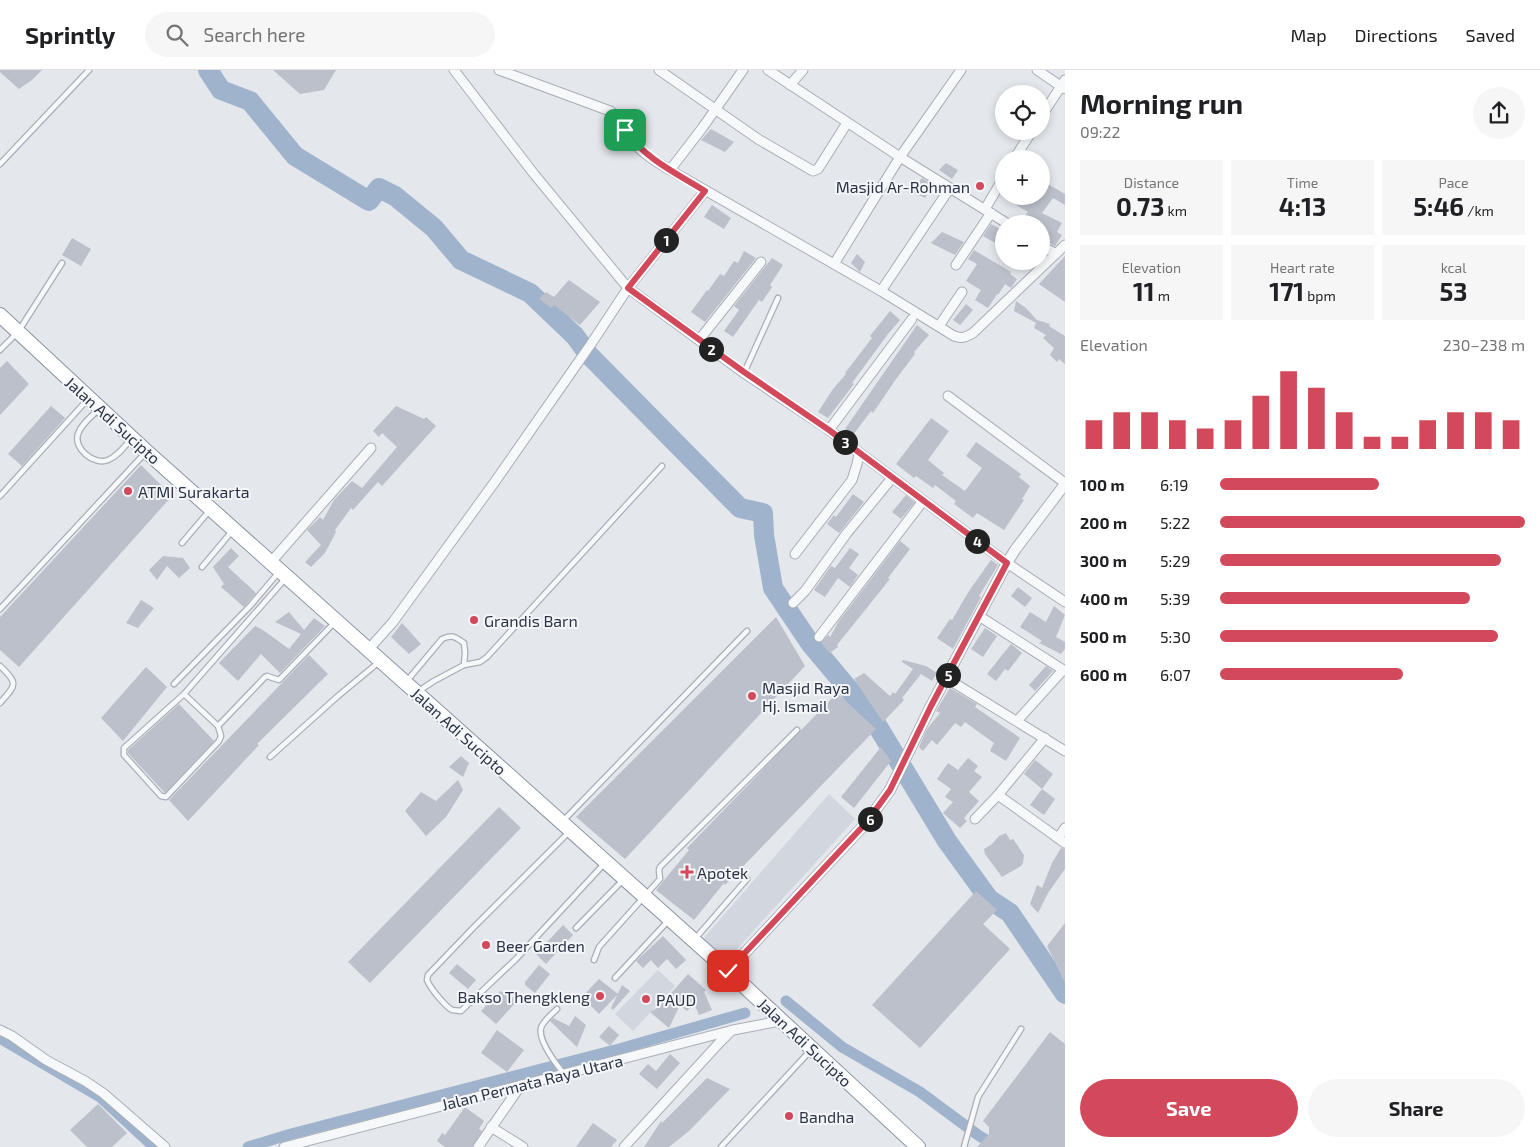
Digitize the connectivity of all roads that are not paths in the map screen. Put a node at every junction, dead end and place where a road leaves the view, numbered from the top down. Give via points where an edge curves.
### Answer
1 (89, 70) edge
2 (454, 70) edge
3 (499, 70) edge
4 (659, 70) edge
5 (743, 70) edge
6 (768, 70) edge
7 (803, 70) edge
8 (960, 70) edge
9 (1037, 70) edge
10 (790, 85) junction
11 (1064, 85) edge
12 (1050, 104) edge
13 (714, 109) junction
14 (847, 123) junction
15 (900, 157) junction
16 (0, 164) edge
17 (670, 170) junction
18 (950, 188) junction
19 (705, 191) junction
20 (995, 196) edge
21 (988, 211) junction
22 (995, 216) edge
23 (1065, 245) edge
24 (1050, 250) edge
25 (1056, 254) junction
26 (761, 262) dead end
27 (62, 263) dead end
28 (834, 264) junction
29 (956, 265) dead end
30 (628, 288) junction
31 (881, 291) junction
32 (962, 292) dead end
33 (778, 298) dead end
34 (0, 315) edge
35 (912, 319) dead end
36 (939, 326) junction
37 (18, 332) junction
38 (699, 340) junction
39 (0, 350) edge
40 (744, 372) junction
41 (948, 396) dead end
42 (89, 398) junction
43 (100, 408) junction
44 (829, 430) junction
45 (132, 438) junction
46 (371, 448) dead end
47 (146, 451) junction
48 (859, 453) junction
49 (662, 466) dead end
50 (892, 478) junction
51 (1065, 483) edge
52 (0, 496) edge
53 (923, 501) junction
54 (211, 509) junction
55 (234, 529) junction
56 (182, 544) dead end
57 (795, 554) dead end
58 (1007, 563) junction
59 (202, 567) dead end
60 (279, 570) junction
61 (1065, 602) edge
62 (793, 603) dead end
63 (0, 609) edge
64 (979, 616) junction
65 (336, 621) junction
66 (747, 631) dead end
67 (819, 637) dead end
68 (368, 650) junction
69 (380, 661) junction
70 (464, 665) junction
71 (0, 666) edge
72 (1064, 670) edge
73 (946, 678) junction
74 (405, 683) junction
75 (174, 684) dead end
76 (416, 693) junction
77 (184, 694) junction
78 (0, 703) edge
79 (1017, 721) junction
80 (218, 726) junction
81 (797, 730) dead end
82 (1045, 738) junction
83 (1065, 751) edge
84 (270, 757) dead end
85 (998, 796) junction
86 (975, 819) dead end
87 (566, 827) junction
88 (1065, 828) edge
89 (1062, 841) edge
90 (605, 862) junction
91 (624, 879) junction
92 (746, 879) dead end
93 (644, 897) junction
94 (669, 920) junction
95 (576, 928) dead end
96 (693, 941) junction
97 (594, 960) dead end
98 (728, 971) junction
99 (615, 978) dead end
100 (557, 1009) dead end
101 (780, 1020) junction
102 (1021, 1029) dead end
103 (0, 1030) edge
104 (733, 1030) junction
105 (812, 1049) junction
106 (562, 1072) junction
107 (521, 1085) junction
108 (492, 1127) junction
109 (165, 1147) edge
110 (284, 1147) edge
111 (478, 1147) edge
112 (523, 1147) edge
113 (624, 1147) edge
114 (721, 1147) edge
115 (918, 1147) edge
116 (964, 1147) edge

1 - 16 lane
2 - 30 street
3 - 17 street via 610,111 644,153
4 - 13 street
5 - 13 street
6 - 10 street
7 - 10 street
8 - 15 street
9 - 11 street
10 - 14 street
11 - 12 street
13 - 14 street via 813,171 818,169
13 - 17 street
14 - 15 street
15 - 18 street
15 - 28 street
17 - 19 street
18 - 21 street
18 - 31 street
19 - 28 street
19 - 30 street
20 - 21 street
21 - 22 street
21 - 29 street
23 - 25 street
24 - 25 street
25 - 36 street via 973,333 960,338
26 - 38 street
27 - 37 lane
28 - 31 street
30 - 38 street
30 - 68 street via 494,483 393,622
31 - 36 street
32 - 36 street
33 - 40 lane
34 - 37 highway, Jalan Adi Sucipto
35 - 44 street
37 - 39 lane
37 - 42 highway, Jalan Adi Sucipto
38 - 40 street
40 - 44 street
41 - 51 street
42 - 43 highway, Jalan Adi Sucipto
42 - 52 lane
43 - 45 highway, Jalan Adi Sucipto
43 - 45 lane via 80,429 78,445 84,453 104,462 121,451
44 - 48 street
45 - 47 highway, Jalan Adi Sucipto
46 - 60 street
47 - 54 highway, Jalan Adi Sucipto
47 - 63 lane
48 - 50 street
48 - 57 street via 852,480
49 - 70 lane via 487,657
50 - 53 street
50 - 62 street
51 - 58 street
53 - 58 street
53 - 67 street
54 - 55 highway, Jalan Adi Sucipto
54 - 56 lane
55 - 59 lane
55 - 60 highway, Jalan Adi Sucipto
58 - 61 street
58 - 64 street
60 - 65 highway, Jalan Adi Sucipto
60 - 75 lane via 250,606
60 - 77 lane
64 - 72 street
64 - 73 street
65 - 68 highway, Jalan Adi Sucipto
65 - 80 lane via 278,680 265,677
66 - 87 lane
68 - 69 highway, Jalan Adi Sucipto
69 - 74 highway, Jalan Adi Sucipto
69 - 84 lane
70 - 74 lane via 464,643 448,636
70 - 76 lane
71 - 78 lane via 14,683
72 - 79 street
73 - 79 street
73 - 98 street via 884,799 866,823
74 - 76 highway, Jalan Adi Sucipto
76 - 87 highway, Jalan Adi Sucipto
77 - 80 lane
77 - 80 lane via 124,748 124,755 161,796 166,797 219,741
79 - 82 street
81 - 93 lane via 660,867 660,879
82 - 83 street
82 - 85 street
85 - 86 street
85 - 89 street
87 - 90 highway, Jalan Adi Sucipto
87 - 90 lane via 428,975 429,985 452,1010 461,1011 516,959
88 - 89 street
90 - 91 highway, Jalan Adi Sucipto
91 - 93 highway, Jalan Adi Sucipto
91 - 95 lane
92 - 96 lane
93 - 94 highway, Jalan Adi Sucipto
93 - 97 lane via 599,947
94 - 96 highway, Jalan Adi Sucipto
94 - 99 lane
96 - 98 highway, Jalan Adi Sucipto
98 - 101 highway, Jalan Adi Sucipto
100 - 106 lane via 540,1030
101 - 104 street, Jalan Permata Raya Utara
101 - 105 highway, Jalan Adi Sucipto
102 - 116 lane via 978,1096
103 - 109 street via 103,1093
104 - 106 street, Jalan Permata Raya Utara
104 - 113 street
105 - 114 lane
105 - 115 highway, Jalan Adi Sucipto
106 - 107 street, Jalan Permata Raya Utara
107 - 108 street
107 - 110 street, Jalan Permata Raya Utara
108 - 111 street
108 - 112 street

